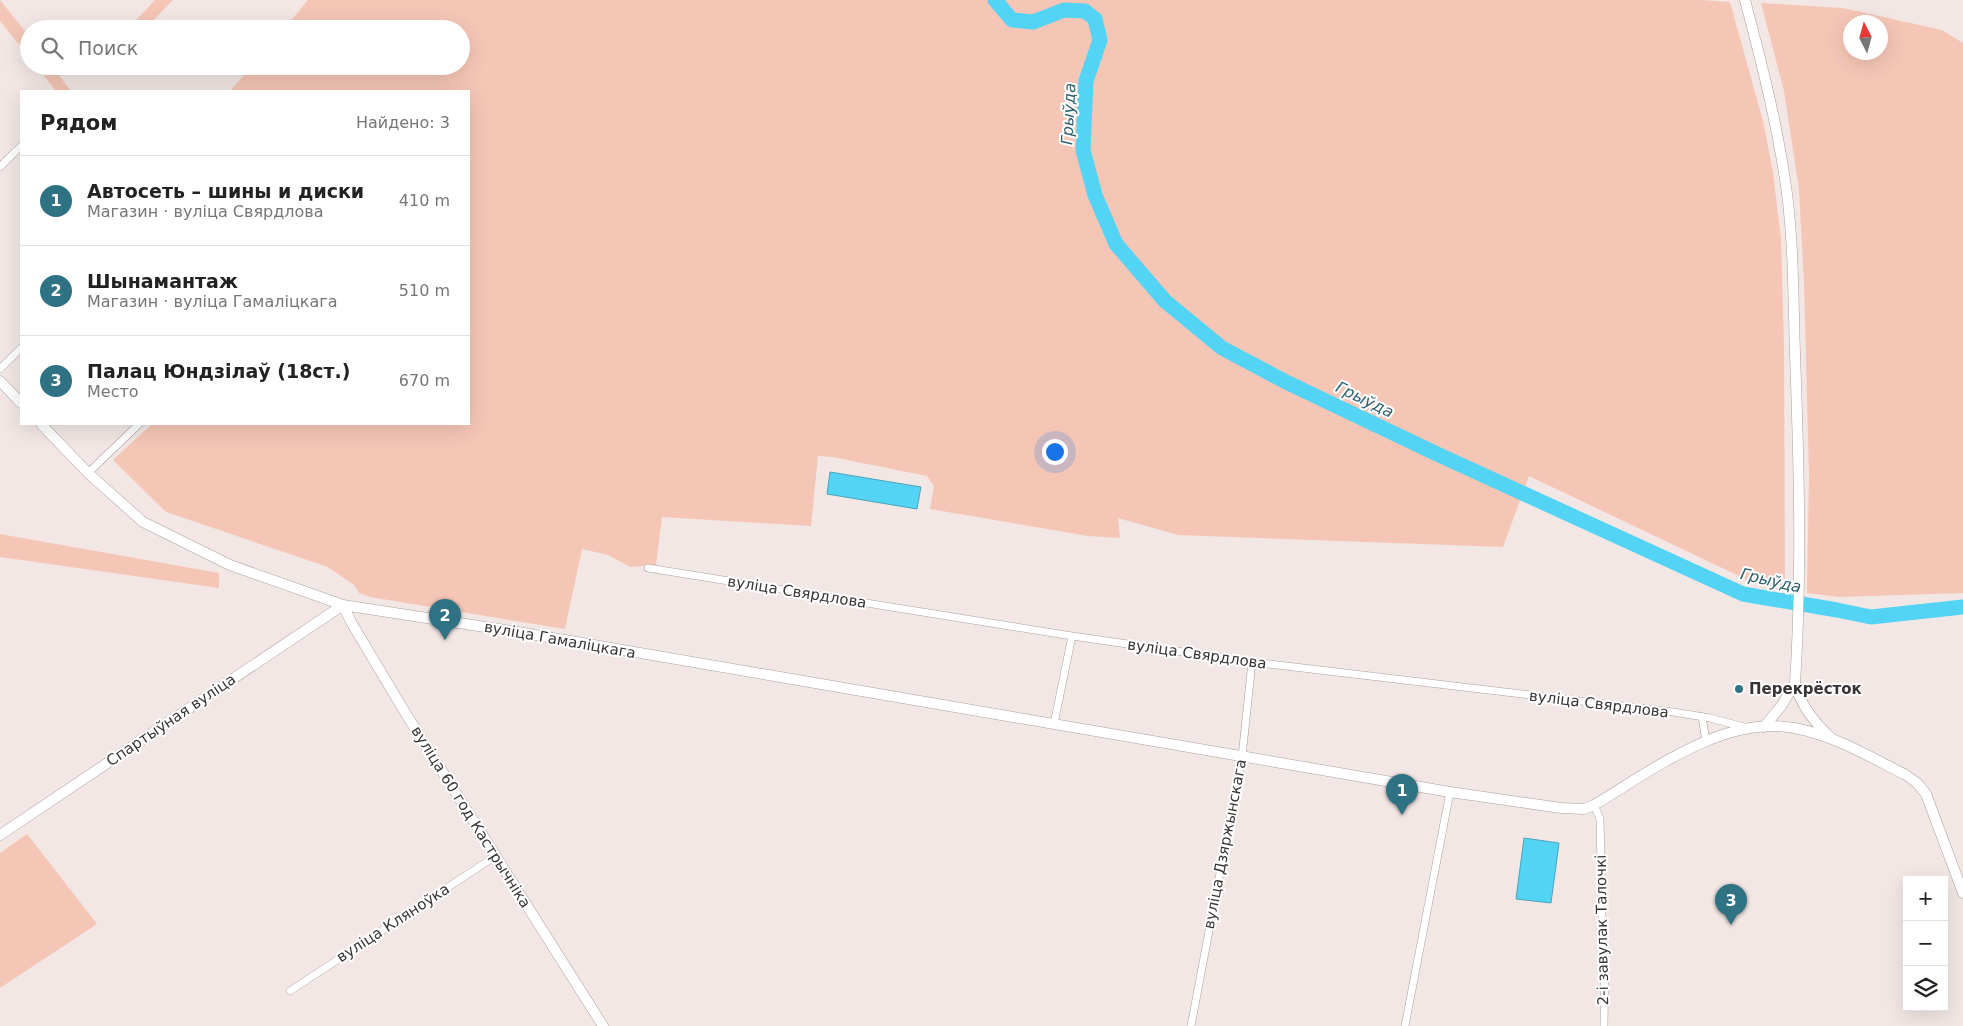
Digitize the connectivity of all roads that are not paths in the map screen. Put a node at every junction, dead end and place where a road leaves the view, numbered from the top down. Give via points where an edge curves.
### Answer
1 (1745, 0) edge
2 (20, 147) edge
3 (0, 167) edge
4 (20, 349) edge
5 (0, 369) edge
6 (0, 381) edge
7 (20, 402) edge
8 (42, 425) edge
9 (138, 425) edge
10 (88, 473) junction
11 (648, 568) dead end
12 (343, 605) junction
13 (1072, 636) junction
14 (1252, 662) junction
15 (746, 671) joint
16 (1795, 683) junction
17 (1702, 717) junction
18 (1054, 724) junction
19 (1764, 726) junction
20 (1748, 728) junction
21 (1831, 738) junction
22 (1706, 741) junction
23 (1242, 757) junction
24 (1450, 792) junction
25 (1594, 804) junction
26 (0, 835) edge
27 (497, 855) junction
28 (1963, 893) edge
29 (290, 991) dead end
30 (603, 1026) edge
31 (1191, 1026) edge
32 (1405, 1026) edge
33 (1604, 1026) edge

1 - 16 street via 1784,174 1792,249 1797,400
2 - 3 street
4 - 5 street
6 - 7 street
8 - 10 street, вуліца Гамаліцкага
9 - 10 street
10 - 12 street, вуліца Гамаліцкага via 142,522 230,565
11 - 13 street, вуліца Свярдлова
12 - 15 street, вуліца Гамаліцкага
12 - 26 street, Спартыўная вуліца
12 - 27 street, вуліца 60 год Кастрычніка via 406,714
13 - 14 street, вуліца Свярдлова
13 - 18 street
14 - 17 street, вуліца Свярдлова
14 - 23 street, вуліца Дзяржынскага
15 - 18 street, вуліца Свярдлова
16 - 19 street
16 - 21 street via 1806,709
17 - 20 street, вуліца Свярдлова
17 - 22 street
18 - 23 street, вуліца Свярдлова
19 - 20 street, вуліца Свярдлова
19 - 21 street, вуліца Свярдлова via 1793,727
20 - 22 street, вуліца Свярдлова
21 - 28 street via 1917,782 1926,794
22 - 25 street, вуліца Свярдлова
23 - 24 street, вуліца Свярдлова
23 - 31 street, вуліца Дзяржынскага
24 - 25 street, вуліца Свярдлова via 1561,808 1584,809
24 - 32 street
25 - 33 street, 2-і завулак Талочкі via 1600,819
27 - 29 street, вуліца Кляноўка
27 - 30 street, вуліца 60 год Кастрычніка

